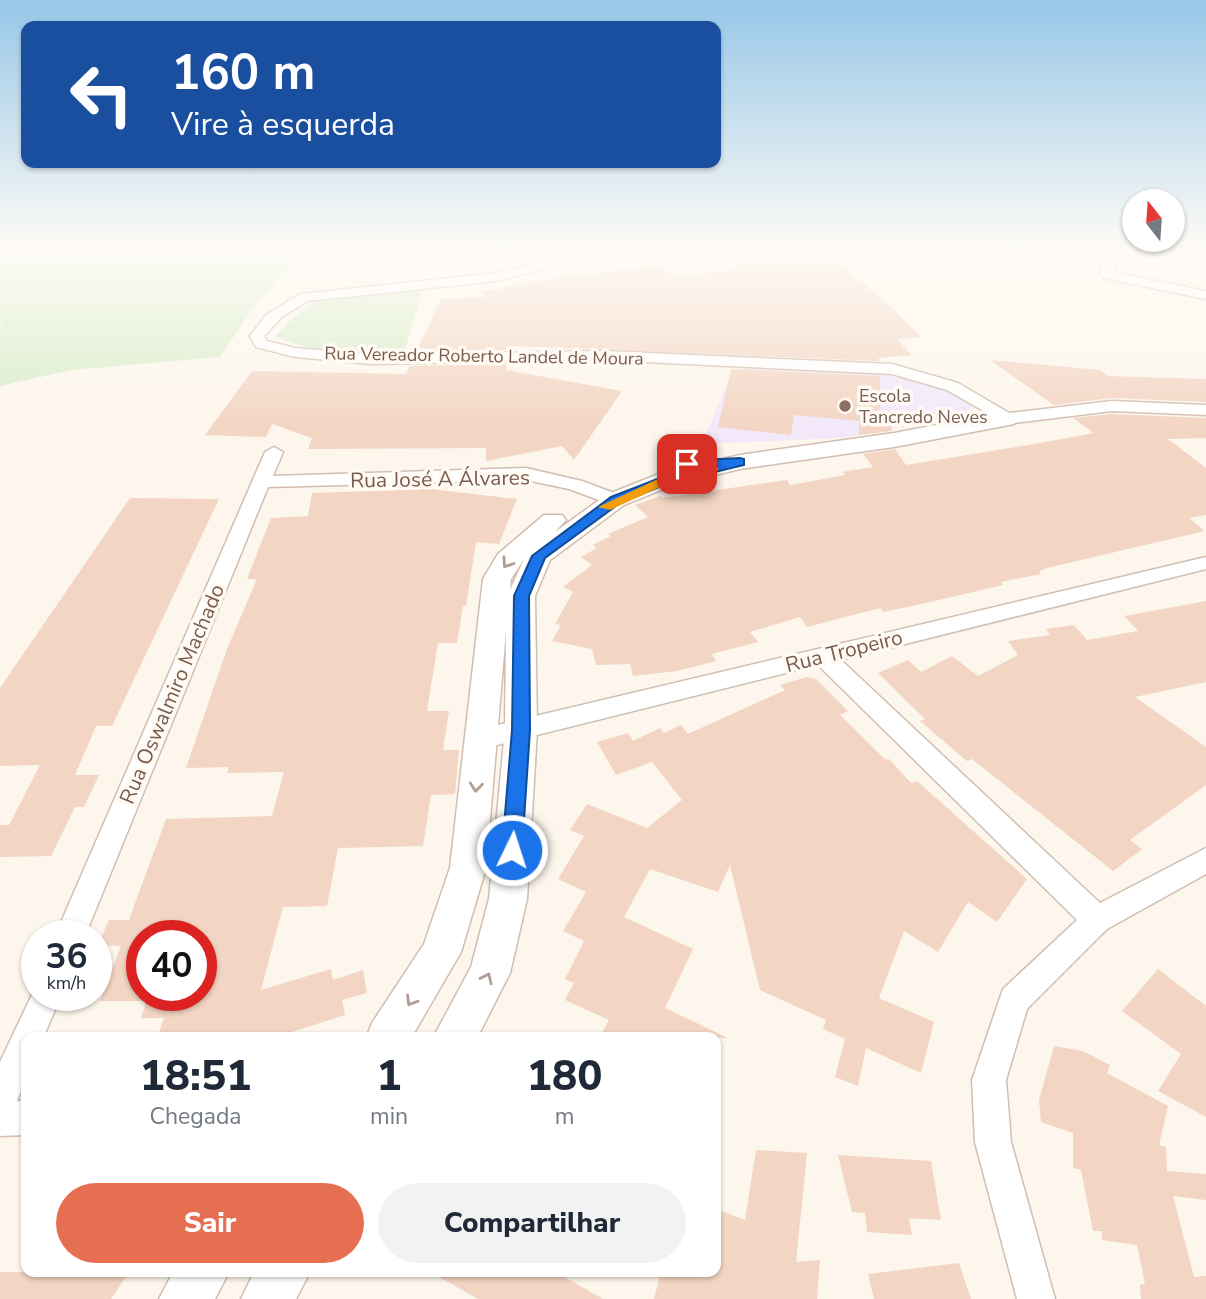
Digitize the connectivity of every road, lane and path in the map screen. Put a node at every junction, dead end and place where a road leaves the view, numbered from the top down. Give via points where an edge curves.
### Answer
1 (285, 308) edge
2 (1206, 410) edge
3 (1006, 419) junction
4 (274, 452) dead end
5 (262, 482) junction
6 (604, 496) junction
7 (1206, 563) edge
8 (823, 656) junction
9 (521, 730) junction
10 (481, 739) junction
11 (1206, 860) edge
12 (77, 920) edge
13 (1097, 920) junction
14 (39, 1011) edge
15 (30, 1032) edge
16 (391, 1032) edge
17 (457, 1032) edge
18 (21, 1053) edge
19 (0, 1102) edge
20 (21, 1118) edge
21 (0, 1119) edge
22 (200, 1277) edge
23 (281, 1277) edge
24 (184, 1299) edge
25 (266, 1299) edge
26 (1036, 1299) edge

1 - 3 street, Rua Vereador Roberto Landel de Moura via 262,328 257,336 261,344 285,351 360,358 564,355 892,369 942,379
2 - 3 street via 1112,406
3 - 6 street via 740,462 666,467 625,478
4 - 5 street, Rua Oswalmiro Machado
5 - 6 street, Rua José A Álvares via 526,474
5 - 12 street, Rua Oswalmiro Machado
6 - 9 street via 539,556 521,596
6 -> 10 street via 520,546 497,579
7 - 8 street, Rua Tropeiro
8 - 9 street, Rua Tropeiro
8 - 13 street
9 - 10 street, Rua Tropeiro
17 -> 9 street via 490,973 508,899
10 -> 16 street via 468,868 441,952
11 - 13 street
13 - 26 street via 1014,1000 989,1080 993,1142
14 - 15 street
18 - 19 street
20 - 21 street
22 - 24 street
23 - 25 street

